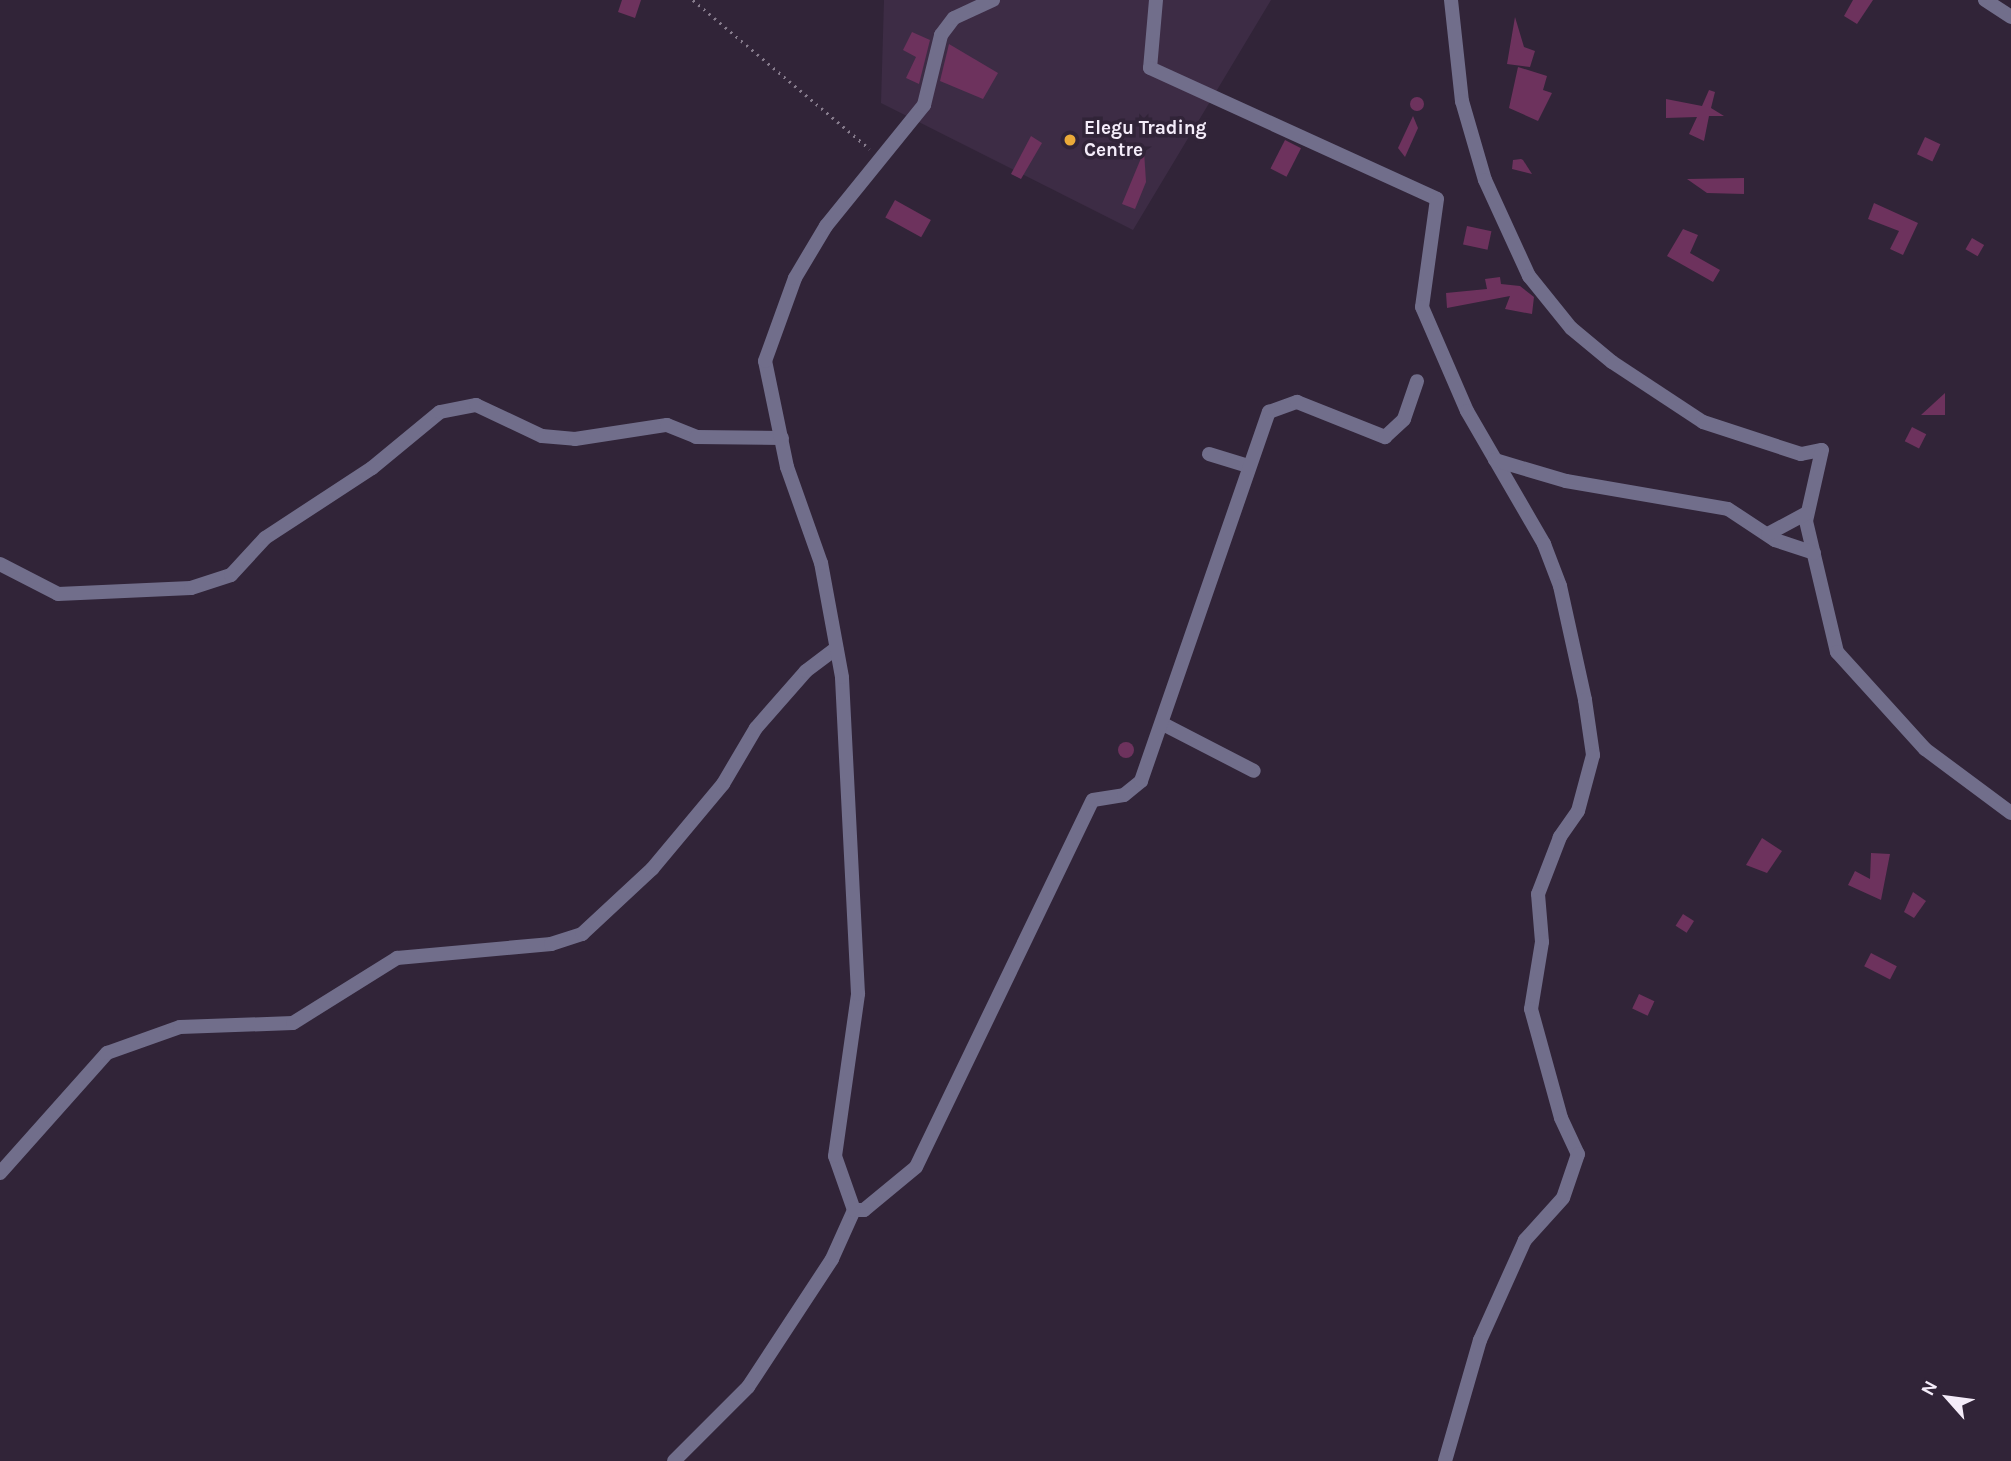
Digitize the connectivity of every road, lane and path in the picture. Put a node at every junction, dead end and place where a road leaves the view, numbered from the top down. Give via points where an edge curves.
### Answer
1 (693, 0) edge
2 (993, 0) edge
3 (1156, 0) edge
4 (1451, 0) edge
5 (1985, 0) edge
6 (2011, 17) edge
7 (879, 156) junction
8 (1417, 382) dead end
9 (782, 438) junction
10 (1209, 454) dead end
11 (1495, 460) junction
12 (1248, 466) junction
13 (1807, 513) junction
14 (1768, 534) junction
15 (1814, 553) junction
16 (0, 564) edge
17 (836, 648) junction
18 (1163, 724) junction
19 (1254, 771) dead end
20 (2011, 813) edge
21 (0, 1173) edge
22 (854, 1209) junction
23 (674, 1461) edge
24 (1445, 1461) edge

1 - 7 path
2 - 7 street via 954,18 942,35 924,105
3 - 11 street via 1150,68 1437,199 1422,307
4 - 13 street via 1466,114 1485,180 1529,276 1571,328 1612,362 1703,422 1801,454 1822,450
5 - 6 street
7 - 9 street via 826,226 777,322 765,362
8 - 12 street via 1404,419 1385,437 1330,410 1297,402 1277,407
9 - 16 street via 696,437 667,425 575,439 542,436 476,405 440,412 372,468 265,538 232,575 191,588 58,594
9 - 17 street via 821,563
10 - 12 street
11 - 14 street via 1566,481 1696,499 1728,509
11 - 24 street via 1544,544 1560,586 1593,755 1578,811 1560,837 1538,894 1542,942 1531,1009 1561,1118 1578,1154 1563,1198 1525,1240 1480,1340
12 - 18 street
13 - 14 street
13 - 15 street
14 - 15 street
15 - 20 street via 1847,669 1949,770
17 - 21 street via 806,671 756,728 723,784 652,869 582,934 551,944 397,958 293,1023 180,1027 107,1053
17 - 22 street via 850,767 858,994 835,1156
18 - 19 street
18 - 22 street via 1141,781 1124,795 1093,800 916,1167 864,1210
22 - 23 street via 832,1259 748,1387

